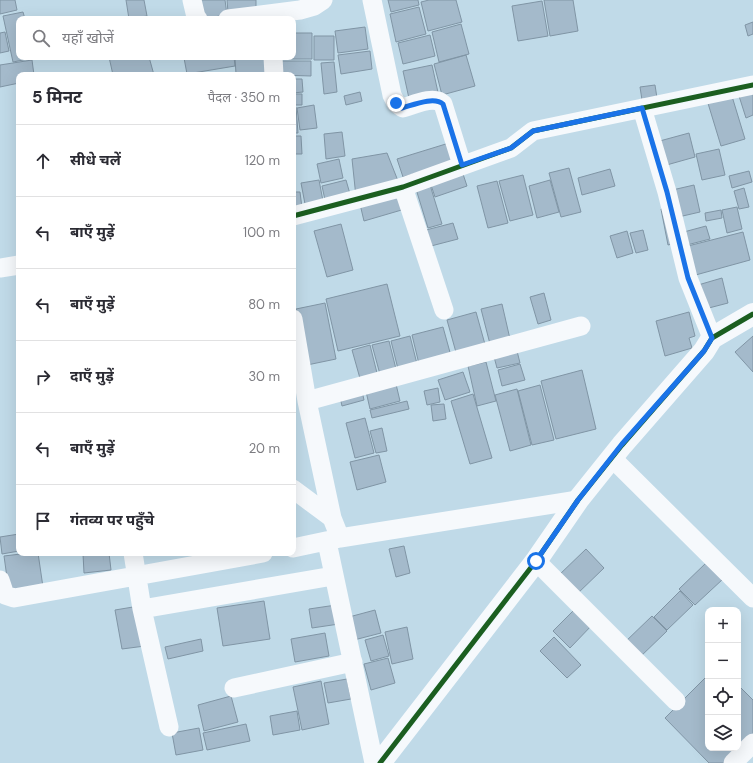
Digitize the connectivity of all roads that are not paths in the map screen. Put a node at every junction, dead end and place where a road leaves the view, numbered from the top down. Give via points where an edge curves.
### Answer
1 (192, 0) edge
2 (323, 0) edge
3 (372, 0) edge
4 (196, 16) edge
5 (273, 16) edge
6 (273, 60) edge
7 (274, 72) edge
8 (753, 85) edge
9 (642, 108) junction
10 (462, 165) junction
11 (403, 187) junction
12 (296, 215) edge
13 (16, 265) edge
14 (0, 268) edge
15 (444, 310) dead end
16 (753, 314) edge
17 (581, 326) dead end
18 (296, 337) edge
19 (712, 338) junction
20 (307, 401) junction
21 (612, 458) junction
22 (296, 491) edge
23 (578, 500) junction
24 (332, 518) junction
25 (333, 540) junction
26 (296, 547) edge
27 (134, 556) edge
28 (247, 556) edge
29 (536, 561) junction
30 (137, 576) junction
31 (332, 576) junction
32 (0, 580) edge
33 (753, 598) edge
34 (142, 609) junction
35 (353, 662) junction
36 (234, 688) dead end
37 (676, 701) dead end
38 (169, 727) dead end
39 (753, 743) edge
40 (374, 763) edge
41 (380, 763) edge
42 (733, 763) edge

1 - 4 street
2 - 5 street via 314,6
3 - 10 street via 392,95 396,103 402,108 432,100 440,101
6 - 7 street
8 - 9 street
9 - 10 street via 533,131 511,148
9 - 19 street via 667,192 688,278
10 - 11 street
11 - 12 street
11 - 15 street
13 - 14 street
16 - 19 street
17 - 20 street
18 - 20 street
19 - 21 street via 704,351
20 - 24 street
21 - 23 street
21 - 33 street
22 - 24 street
23 - 25 street
23 - 29 street
24 - 25 street
25 - 26 street
25 - 31 street
27 - 30 street
28 - 30 street
29 - 37 street
29 - 41 street
30 - 32 street via 14,598 5,595
30 - 34 street
31 - 34 street
31 - 35 street
34 - 38 street
35 - 36 street
35 - 40 street
39 - 42 street

